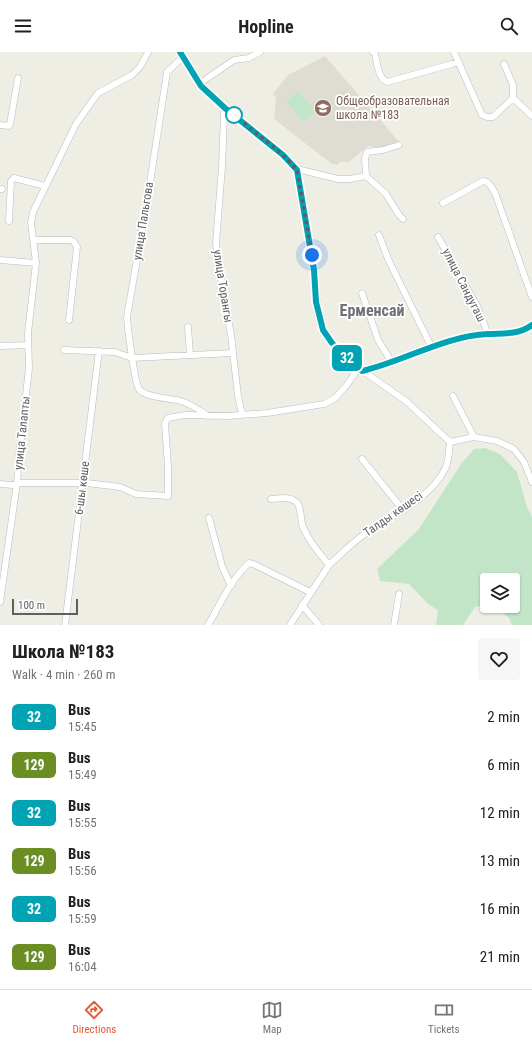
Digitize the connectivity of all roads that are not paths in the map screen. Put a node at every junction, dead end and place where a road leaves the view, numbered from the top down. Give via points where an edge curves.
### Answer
1 (148, 52) edge
2 (260, 52) edge
3 (374, 52) edge
4 (454, 52) edge
5 (182, 55) edge
6 (459, 62) junction
7 (504, 64) dead end
8 (18, 78) dead end
9 (199, 84) junction
10 (513, 98) junction
11 (226, 109) junction
12 (532, 116) edge
13 (0, 125) edge
14 (399, 145) dead end
15 (297, 170) junction
16 (366, 176) junction
17 (45, 186) junction
18 (443, 203) dead end
19 (403, 219) dead end
20 (9, 221) dead end
21 (379, 235) dead end
22 (438, 237) dead end
23 (33, 240) junction
24 (0, 260) edge
25 (36, 263) junction
26 (362, 293) dead end
27 (532, 297) edge
28 (69, 320) dead end
29 (532, 325) edge
30 (188, 327) dead end
31 (488, 334) junction
32 (28, 345) junction
33 (0, 346) edge
34 (431, 346) junction
35 (64, 350) dead end
36 (99, 351) junction
37 (233, 353) junction
38 (190, 355) junction
39 (132, 358) junction
40 (391, 361) junction
41 (360, 369) junction
42 (453, 396) dead end
43 (242, 414) junction
44 (208, 416) junction
45 (474, 437) junction
46 (450, 442) junction
47 (362, 459) dead end
48 (532, 482) edge
49 (17, 483) junction
50 (82, 483) junction
51 (0, 484) edge
52 (271, 499) dead end
53 (403, 510) junction
54 (209, 518) dead end
55 (329, 565) junction
56 (231, 586) junction
57 (310, 592) junction
58 (399, 594) dead end
59 (0, 602) edge
60 (302, 605) junction
61 (65, 625) edge
62 (208, 625) edge
63 (290, 625) edge
64 (319, 625) edge
65 (394, 625) edge

1 - 17 street, улица Талапты via 132,75 93,98 75,126
2 - 9 street via 249,58 234,60
3 - 6 street via 382,77 387,82
4 - 6 street
5 - 9 street
5 - 39 street, улица Пальгова via 167,72 127,317
6 - 10 street via 482,115 493,117
7 - 10 street via 513,85
8 - 13 street via 10,124
9 - 11 street
10 - 12 street
11 - 15 street via 283,155
11 - 37 street, улица Торангы via 216,243
14 - 16 street via 367,152
15 - 16 street via 338,179
15 - 41 street via 314,270 316,302 323,330 332,343
16 - 19 street via 386,194
17 - 20 street via 14,178 11,181
17 - 23 street, улица Талапты via 33,212
18 - 27 street via 483,181 489,183 495,193
21 - 34 street via 388,259
22 - 31 street, улица Сандугаш via 477,306
23 - 25 street, улица Талапты
23 - 28 street via 71,240 77,247
24 - 25 street
25 - 32 street, улица Талапты
26 - 40 street via 378,340
29 - 31 street via 520,331
30 - 38 street
31 - 34 street
32 - 33 street
32 - 49 street, улица Талапты via 29,368
34 - 40 street
35 - 36 street
36 - 39 street via 115,352
36 - 50 street, 6-шы көше
37 - 38 street
37 - 43 street, улица Торангы
38 - 39 street
39 - 44 street, улица Пальгова via 142,392 182,401
40 - 41 street via 380,366
41 - 43 street via 335,398 324,404 267,413
41 - 46 street via 406,401
42 - 45 street
43 - 44 street
44 - 50 street via 168,418 168,496 136,494 120,488
45 - 46 street
45 - 48 street via 497,441 514,449 524,462
46 - 53 street, Талды көшесі via 447,466 440,477
47 - 53 street
49 - 50 street
49 - 51 street
49 - 59 street, улица Талапты
50 - 61 street, 6-шы көше
52 - 55 street via 289,498 298,503 302,526 316,550
53 - 55 street, Талды көшесі via 365,534
54 - 56 street via 222,566
55 - 57 street, Талды көшесі
56 - 57 street via 244,568 253,564
56 - 62 street
57 - 60 street, Талды көшесі
58 - 65 street
60 - 63 street, Талды көшесі
60 - 64 street

